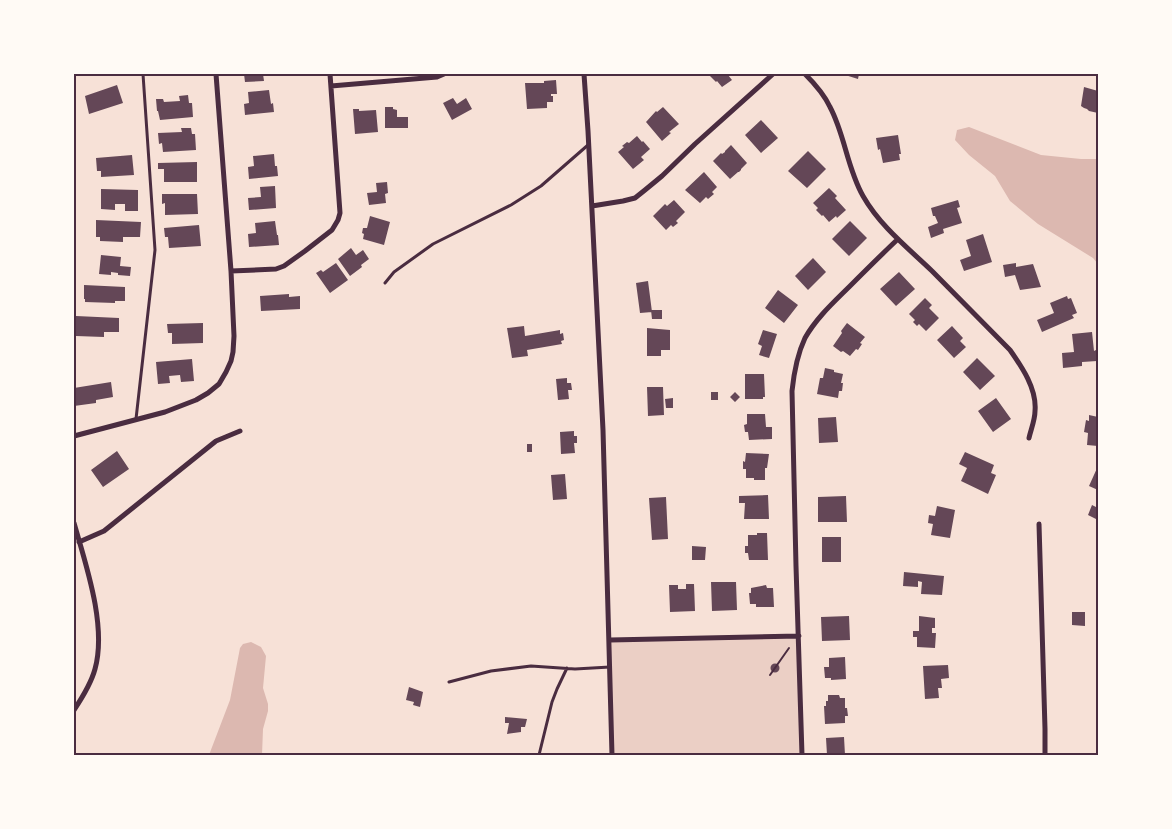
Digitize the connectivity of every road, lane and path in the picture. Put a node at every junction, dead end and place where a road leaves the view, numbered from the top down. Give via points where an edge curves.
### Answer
1 (143, 74) edge
2 (216, 74) edge
3 (330, 74) edge
4 (444, 74) edge
5 (584, 74) edge
6 (773, 74) edge
7 (805, 74) edge
8 (331, 86) junction
9 (589, 145) junction
10 (592, 206) junction
11 (898, 239) junction
12 (231, 272) junction
13 (385, 283) dead end
14 (136, 419) junction
15 (240, 431) dead end
16 (74, 436) edge
17 (1029, 438) dead end
18 (74, 523) edge
19 (1039, 524) dead end
20 (80, 542) junction
21 (799, 636) junction
22 (610, 640) junction
23 (789, 648) dead end
24 (611, 667) junction
25 (567, 668) junction
26 (770, 675) dead end
27 (449, 682) dead end
28 (74, 710) edge
29 (539, 755) edge
30 (612, 755) edge
31 (802, 755) edge
32 (1045, 755) edge

1 - 14 lane via 156,250
2 - 12 street
3 - 8 street
4 - 8 street
5 - 9 street
6 - 10 street via 635,198
7 - 11 street via 831,108 862,195
8 - 12 street via 338,220 332,230 284,266
9 - 10 street
9 - 13 lane via 541,186 433,244 394,272
10 - 22 street
11 - 17 street via 1010,350 1026,374 1036,410
11 - 21 street via 816,321 797,358 792,391
12 - 14 street via 233,352 219,384 196,400
14 - 16 street
15 - 20 street via 216,441 104,530
18 - 20 street
19 - 32 street
20 - 28 street via 94,600 99,639 95,671
21 - 22 street
21 - 31 street
22 - 24 street
23 - 26 path
24 - 25 lane
24 - 30 street
25 - 27 lane via 531,666 491,671
25 - 29 lane via 552,702

